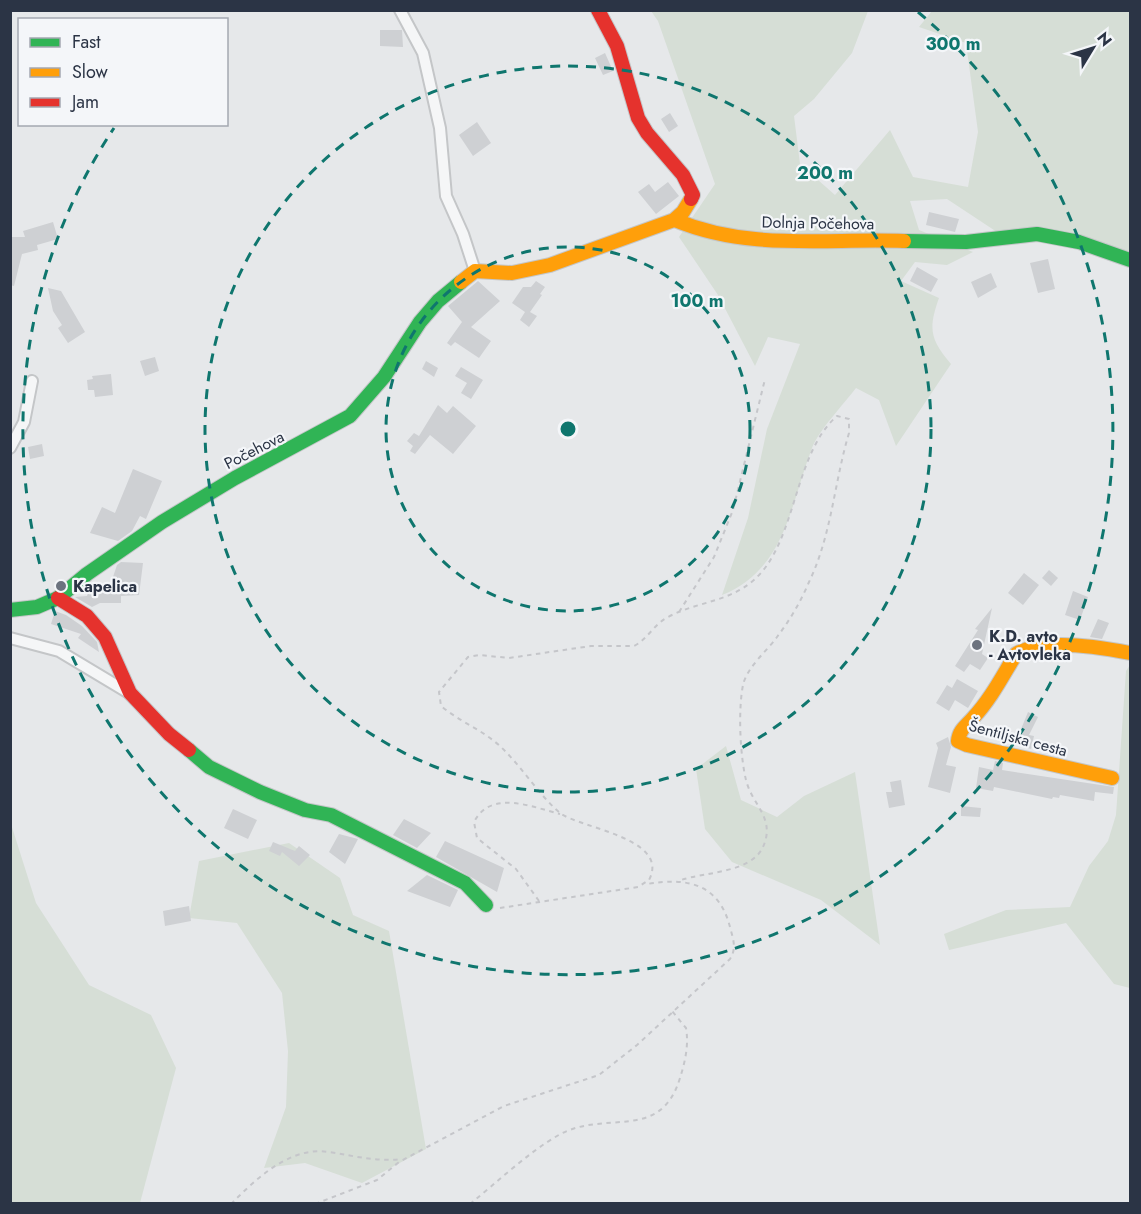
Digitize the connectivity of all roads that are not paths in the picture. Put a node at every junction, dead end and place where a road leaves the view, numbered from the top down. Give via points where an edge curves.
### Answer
1 (400, 10) edge
2 (598, 10) edge
3 (675, 220) junction
4 (1131, 260) edge
5 (475, 271) junction
6 (32, 381) dead end
7 (10, 448) edge
8 (58, 598) junction
9 (10, 610) edge
10 (10, 638) edge
11 (1131, 653) edge
12 (130, 693) junction
13 (1112, 778) dead end
14 (486, 905) road end

1 - 5 street via 423,52 440,128 446,196
2 - 3 street via 611,29 629,97 641,125 688,181 693,195
3 - 4 street, Dolnja Počehova via 716,234 795,242 967,242 1046,234
3 - 5 street via 530,270 486,274
5 - 8 street, Počehova via 438,301 384,377 350,416 171,517
6 - 7 street via 24,422
8 - 9 street, Počehova via 37,607
8 - 12 street via 87,616 105,637
10 - 12 street via 59,651
11 - 13 street, Šentiljska cesta via 1023,648 986,704 957,737 967,745
12 - 14 street via 169,734 209,767 305,810 331,815 465,883

